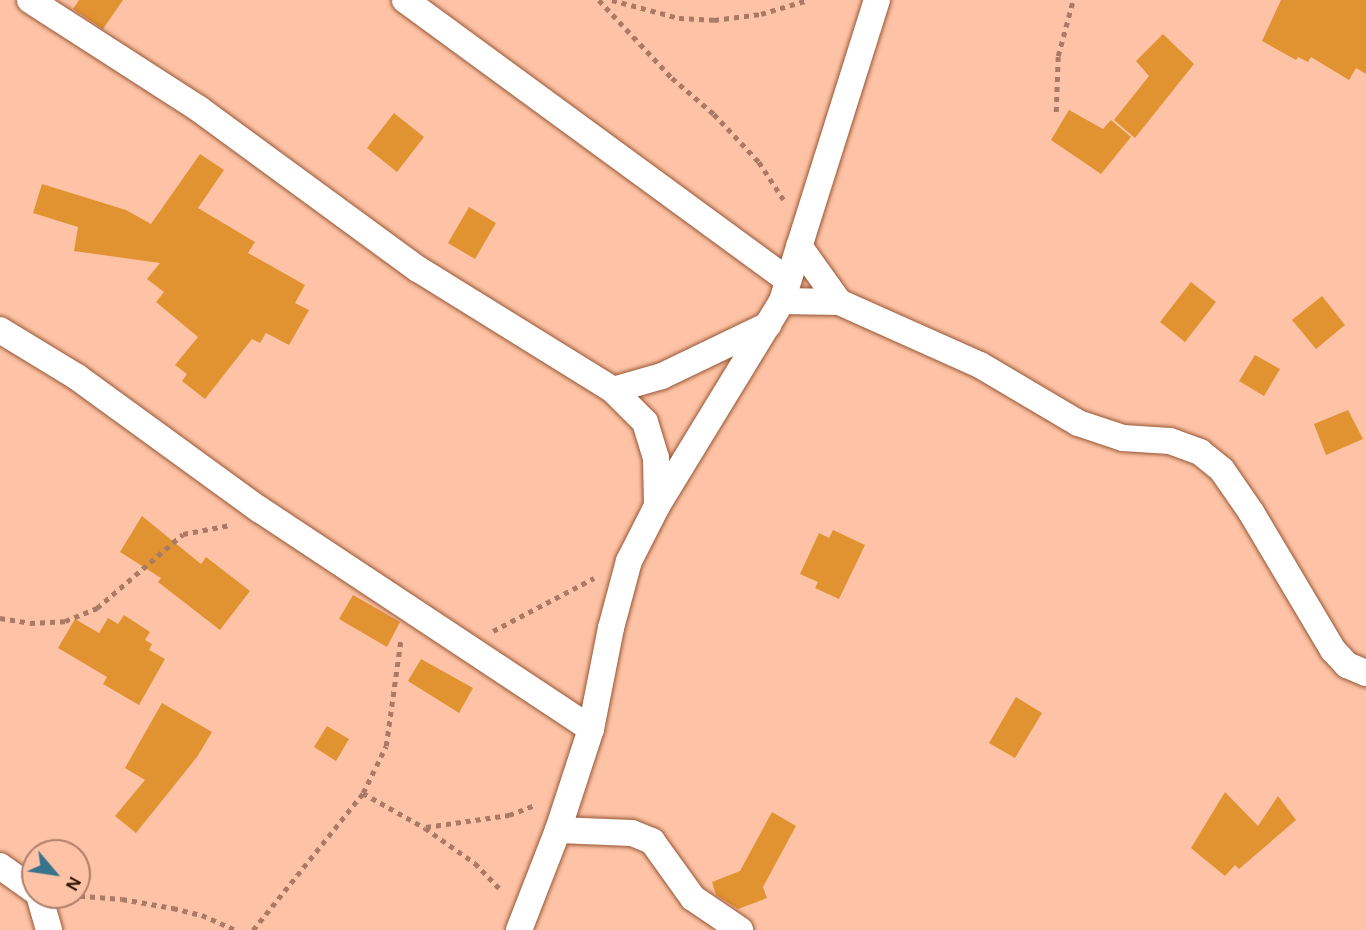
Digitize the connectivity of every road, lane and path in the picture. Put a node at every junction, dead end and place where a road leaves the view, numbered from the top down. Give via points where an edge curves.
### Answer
1 (30, 0) edge
2 (405, 0) edge
3 (599, 0) edge
4 (612, 0) edge
5 (808, 0) edge
6 (877, 0) edge
7 (1073, 0) edge
8 (1056, 112) dead end
9 (802, 238) junction
10 (785, 291) junction
11 (839, 302) junction
12 (768, 325) junction
13 (0, 330) edge
14 (613, 390) junction
15 (657, 506) junction
16 (276, 520) junction
17 (629, 561) junction
18 (404, 606) junction
19 (0, 618) edge
20 (465, 646) junction
21 (1366, 673) edge
22 (591, 729) junction
23 (363, 793) junction
24 (570, 793) junction
25 (425, 828) junction
26 (558, 830) junction
27 (0, 866) edge
28 (21, 881) edge
29 (91, 897) edge
30 (43, 909) edge
31 (522, 922) edge
32 (49, 930) edge
33 (236, 930) edge
34 (254, 930) edge
35 (740, 930) edge

1 - 14 street via 199,108 418,269
2 - 10 street
3 - 9 path via 759,162
4 - 5 path via 680,18 714,20 761,14
6 - 9 street
7 - 8 path via 1058,55
9 - 10 street
9 - 11 street
10 - 11 street
10 - 12 street
11 - 21 street via 981,365 1078,423 1122,438 1170,441 1200,452 1222,470 1251,512 1333,650 1348,665
12 - 14 street via 662,376
12 - 15 street
13 - 16 street via 88,385
14 - 15 street via 645,422 656,458
15 - 17 street
16 - 18 street
16 - 19 path via 183,534 97,608 65,621 30,623
17 - 20 path
17 - 22 street
18 - 20 street
18 - 23 path via 386,746
20 - 22 street
22 - 24 street
23 - 25 path
23 - 34 path
24 - 25 path via 509,815
24 - 26 street
25 - 31 path via 475,863
26 - 31 street
26 - 35 street via 632,833 652,841 693,898
27 - 28 street
29 - 33 path via 173,908
30 - 32 street

